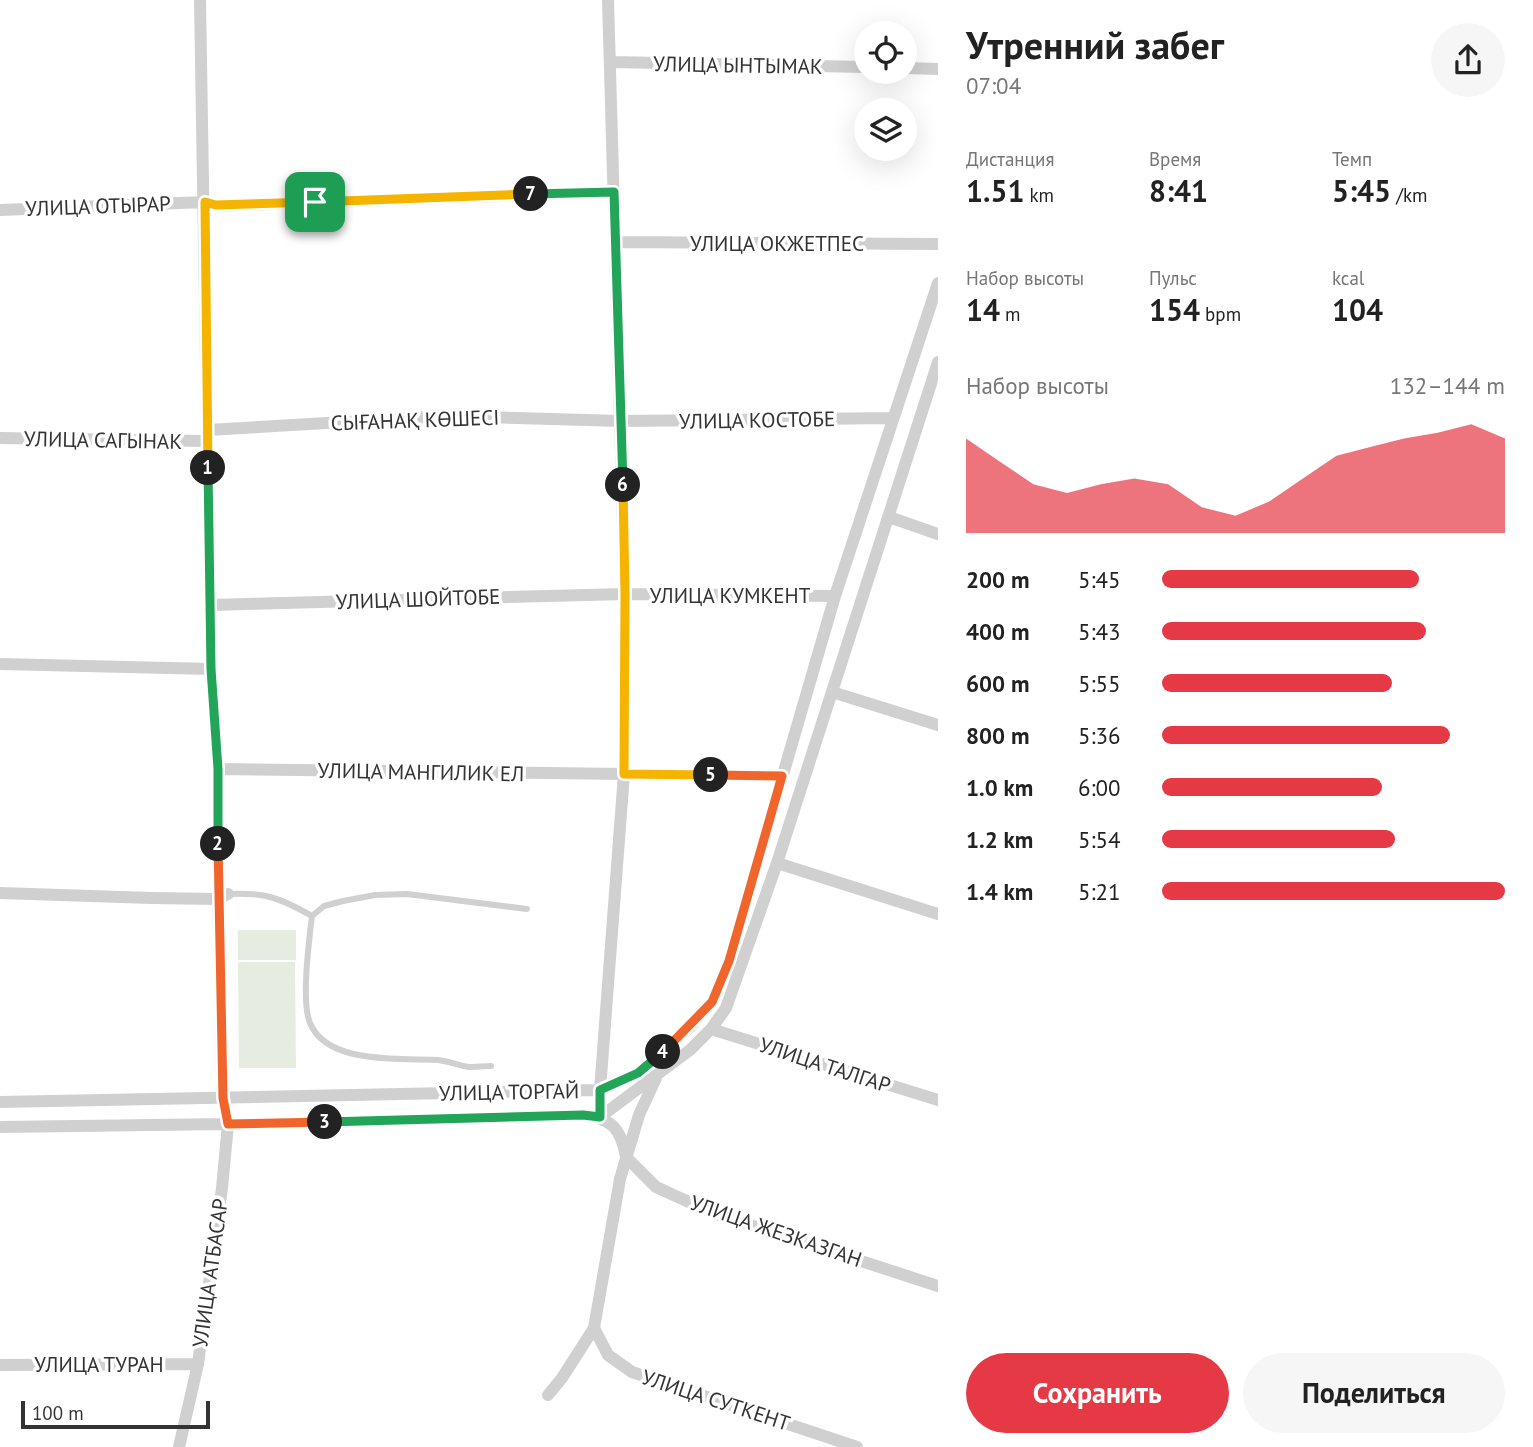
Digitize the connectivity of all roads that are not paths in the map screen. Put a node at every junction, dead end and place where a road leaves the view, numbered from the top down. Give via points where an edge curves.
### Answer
1 (200, 0) edge
2 (608, 0) edge
3 (611, 62) junction
4 (854, 67) edge
5 (917, 68) edge
6 (938, 69) edge
7 (614, 192) junction
8 (205, 202) junction
9 (0, 210) edge
10 (616, 242) junction
11 (938, 244) edge
12 (938, 283) edge
13 (938, 362) edge
14 (893, 418) junction
15 (621, 421) junction
16 (207, 436) junction
17 (0, 438) edge
18 (889, 517) junction
19 (938, 534) edge
20 (625, 594) junction
21 (835, 596) junction
22 (211, 605) junction
23 (0, 664) edge
24 (211, 669) junction
25 (832, 692) junction
26 (938, 725) edge
27 (218, 769) junction
28 (624, 774) junction
29 (782, 776) junction
30 (776, 863) junction
31 (0, 893) edge
32 (223, 897) junction
33 (527, 909) dead end
34 (938, 914) edge
35 (312, 916) junction
36 (711, 1029) junction
37 (491, 1066) dead end
38 (656, 1077) junction
39 (600, 1090) junction
40 (223, 1098) junction
41 (938, 1100) edge
42 (0, 1102) edge
43 (600, 1117) junction
44 (228, 1124) junction
45 (0, 1126) edge
46 (626, 1157) junction
47 (938, 1286) edge
48 (594, 1328) junction
49 (198, 1364) junction
50 (0, 1365) edge
51 (548, 1395) dead end
52 (179, 1447) edge
53 (858, 1447) edge

1 - 8 street, УЛИЦА АТБАСАР
2 - 3 street
3 - 4 street, УЛИЦА ЫНТЫМАК
3 - 7 street
5 - 6 street
7 - 8 street, УЛИЦА ОТЫРАР via 229,205
7 - 10 street
8 - 9 street, УЛИЦА ОТЫРАР
8 - 16 street, УЛИЦА АТБАСАР
10 - 11 street, УЛИЦА ОКЖЕТПЕС
10 - 15 street
12 - 14 street
13 - 18 street
14 - 15 street, УЛИЦА КОСТОБЕ
14 - 21 street
15 - 16 street, СЫҒАНАҚ КӨШЕСІ via 446,416
15 - 20 street
16 - 17 street, УЛИЦА САГЫНАК
16 - 22 street, УЛИЦА АТБАСАР
18 - 19 street
18 - 25 street
20 - 21 street, УЛИЦА КУМКЕНТ
20 - 22 street, УЛИЦА ШОЙТОБЕ
20 - 28 street
21 - 29 street
22 - 24 street, УЛИЦА АТБАСАР
23 - 24 street
24 - 27 street, УЛИЦА АТБАСАР
25 - 26 street
25 - 30 street
27 - 28 street, УЛИЦА МАНГИЛИК ЕЛ
27 - 32 street, УЛИЦА АТБАСАР
28 - 29 street, УЛИЦА МАНГИЛИК ЕЛ
28 - 39 street
29 - 39 street via 729,961 712,1002 638,1073
30 - 34 street
30 - 36 street via 733,993
31 - 32 street
32 - 35 lane via 266,895
32 - 40 street, УЛИЦА АТБАСАР
33 - 35 lane via 407,894 375,895 324,906
35 - 37 lane via 305,994 309,1023 321,1040 365,1056
36 - 38 street
36 - 41 street, УЛИЦА ТАЛГАР
38 - 43 street
38 - 46 street
39 - 40 street, УЛИЦА ТОРГАЙ
39 - 43 street, УЛИЦА ТОРГАЙ
40 - 42 street, УЛИЦА ТОРГАЙ
40 - 44 street, УЛИЦА АТБАСАР
43 - 44 street, УЛИЦА ТОРГАЙ
43 - 46 street via 619,1133
44 - 45 street, УЛИЦА ТОРГАЙ
44 - 49 street, УЛИЦА АТБАСАР
46 - 47 street, УЛИЦА ЖЕЗКАЗГАН via 656,1187 713,1213
46 - 48 street
48 - 51 street
48 - 53 street, УЛИЦА СУТКЕНТ via 608,1355 632,1372
49 - 50 street, УЛИЦА ТУРАН
49 - 52 street, УЛИЦА АТБАСАР

